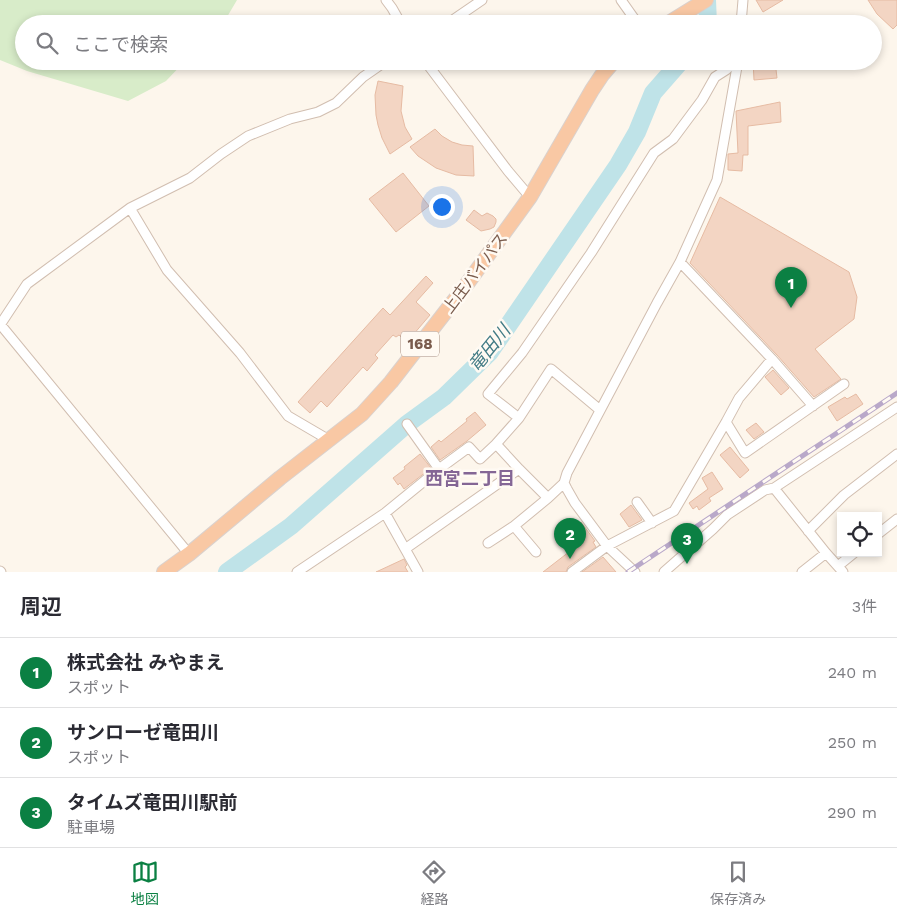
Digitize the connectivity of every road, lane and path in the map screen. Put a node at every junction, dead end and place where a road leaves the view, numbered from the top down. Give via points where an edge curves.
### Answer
1 (386, 0) edge
2 (482, 0) edge
3 (622, 0) edge
4 (706, 0) edge
5 (743, 0) edge
6 (396, 15) edge
7 (460, 15) edge
8 (632, 15) edge
9 (682, 15) edge
10 (742, 15) edge
11 (373, 70) edge
12 (432, 70) edge
13 (606, 70) edge
14 (726, 70) edge
15 (735, 70) edge
16 (530, 197) junction
17 (130, 208) junction
18 (680, 262) junction
19 (772, 359) junction
20 (844, 384) dead end
21 (813, 406) junction
22 (897, 407) edge
23 (600, 410) junction
24 (519, 418) junction
25 (726, 422) junction
26 (407, 424) dead end
27 (329, 440) junction
28 (496, 444) junction
29 (897, 454) edge
30 (439, 469) junction
31 (519, 469) junction
32 (564, 483) junction
33 (774, 488) junction
34 (548, 498) junction
35 (637, 502) dead end
36 (385, 513) junction
37 (897, 518) edge
38 (652, 523) junction
39 (514, 526) junction
40 (808, 531) junction
41 (882, 531) edge
42 (488, 543) dead end
43 (607, 546) junction
44 (405, 549) junction
45 (536, 552) dead end
46 (826, 553) junction
47 (189, 554) junction
48 (850, 557) edge
49 (840, 569) edge
50 (164, 572) edge
51 (297, 572) edge
52 (418, 572) edge
53 (572, 572) edge
54 (635, 572) edge
55 (664, 572) edge
56 (802, 572) edge

1 - 6 street
2 - 7 street
3 - 8 street
4 - 9 highway
5 - 10 street
11 - 17 street via 336,104 248,136 190,178
12 - 16 street
13 - 16 highway, 上庄バイパス / 168
14 - 24 street via 715,76 673,139 654,153 591,253 522,353 488,394
15 - 18 street via 717,180
16 - 27 highway, 上庄バイパス / 168 via 391,382 362,414
17 - 27 street via 167,270 240,353 288,416
17 - 47 street via 27,284 0,324
18 - 19 street
18 - 23 street
19 - 21 street
19 - 25 street via 739,398
20 - 21 street
21 - 25 street via 745,454
22 - 33 street
23 - 24 street via 551,369
23 - 32 street
24 - 28 street
25 - 38 street via 674,511
26 - 30 street
27 - 47 highway, 上庄バイパス / 168
28 - 30 street via 480,459 469,447
28 - 31 street
29 - 40 street via 844,495
30 - 36 street
31 - 34 street
31 - 44 street
32 - 34 street
32 - 43 street
33 - 40 street
33 - 55 street via 765,490 727,515
34 - 39 street
35 - 38 street
36 - 44 street
36 - 51 street
37 - 41 street
38 - 43 street
39 - 42 street
39 - 45 street
40 - 46 street
43 - 53 street
43 - 54 street
44 - 52 street
46 - 49 street
46 - 56 street
47 - 50 highway, 上庄バイパス / 168
48 - 49 street

